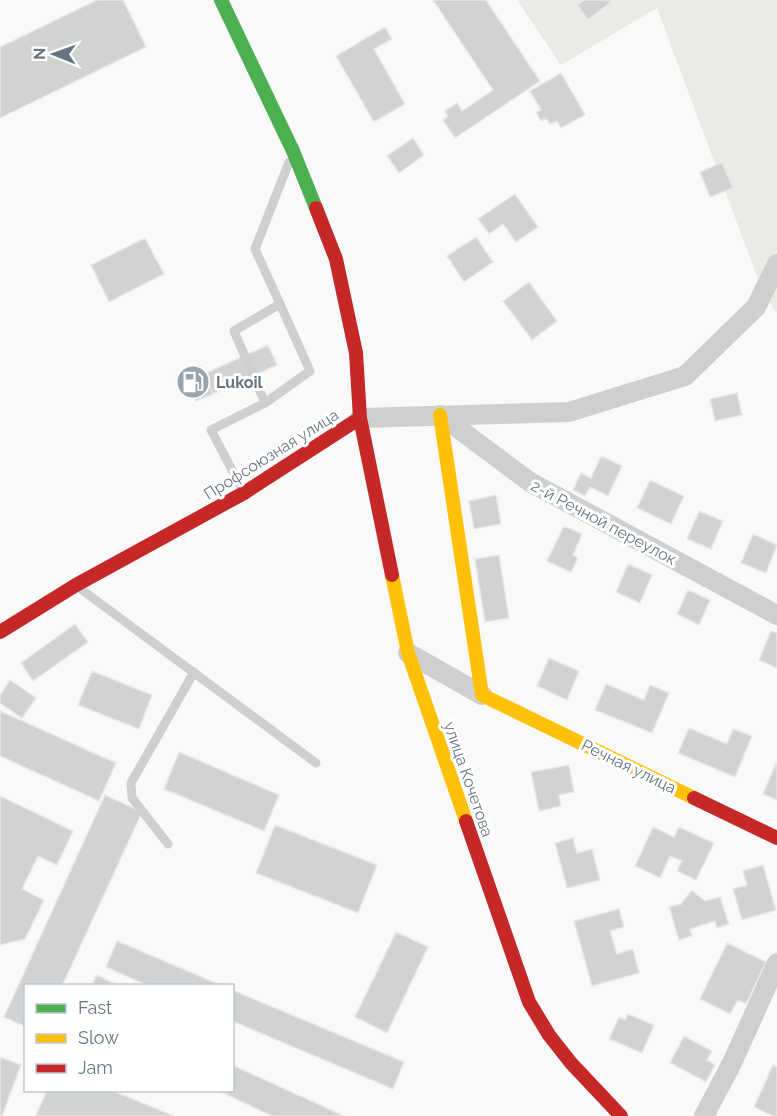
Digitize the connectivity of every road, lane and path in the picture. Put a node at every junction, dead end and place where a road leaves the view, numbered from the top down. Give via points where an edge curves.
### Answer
1 (221, 0) edge
2 (293, 151) junction
3 (777, 264) edge
4 (280, 304) junction
5 (265, 402) junction
6 (440, 415) junction
7 (360, 418) junction
8 (244, 493) junction
9 (76, 585) junction
10 (777, 615) edge
11 (0, 632) edge
12 (408, 653) junction
13 (194, 672) junction
14 (482, 694) junction
15 (316, 763) dead end
16 (777, 838) edge
17 (168, 844) dead end
18 (777, 963) edge
19 (621, 1116) edge
20 (704, 1116) edge

1 - 2 main road, Профсоюзная улица
2 - 4 lane via 255,249
2 - 7 main road, Профсоюзная улица via 336,259 356,353
3 - 6 street via 756,307 685,376 569,412
4 - 5 lane via 310,371
4 - 5 lane via 234,331
5 - 8 lane via 211,430
6 - 7 street
6 - 10 street, 2-й Речной переулок via 530,482
6 - 14 main road
7 - 8 main road, Профсоюзная улица
7 - 12 main road, улица Кочетова
8 - 9 main road, Профсоюзная улица
9 - 11 main road, Профсоюзная улица
9 - 13 lane
12 - 14 street, Речная улица
12 - 19 main road, улица Кочетова via 529,1002 559,1050
13 - 15 lane
13 - 17 lane via 131,783 132,798
14 - 16 main road, Речная улица
18 - 20 street

